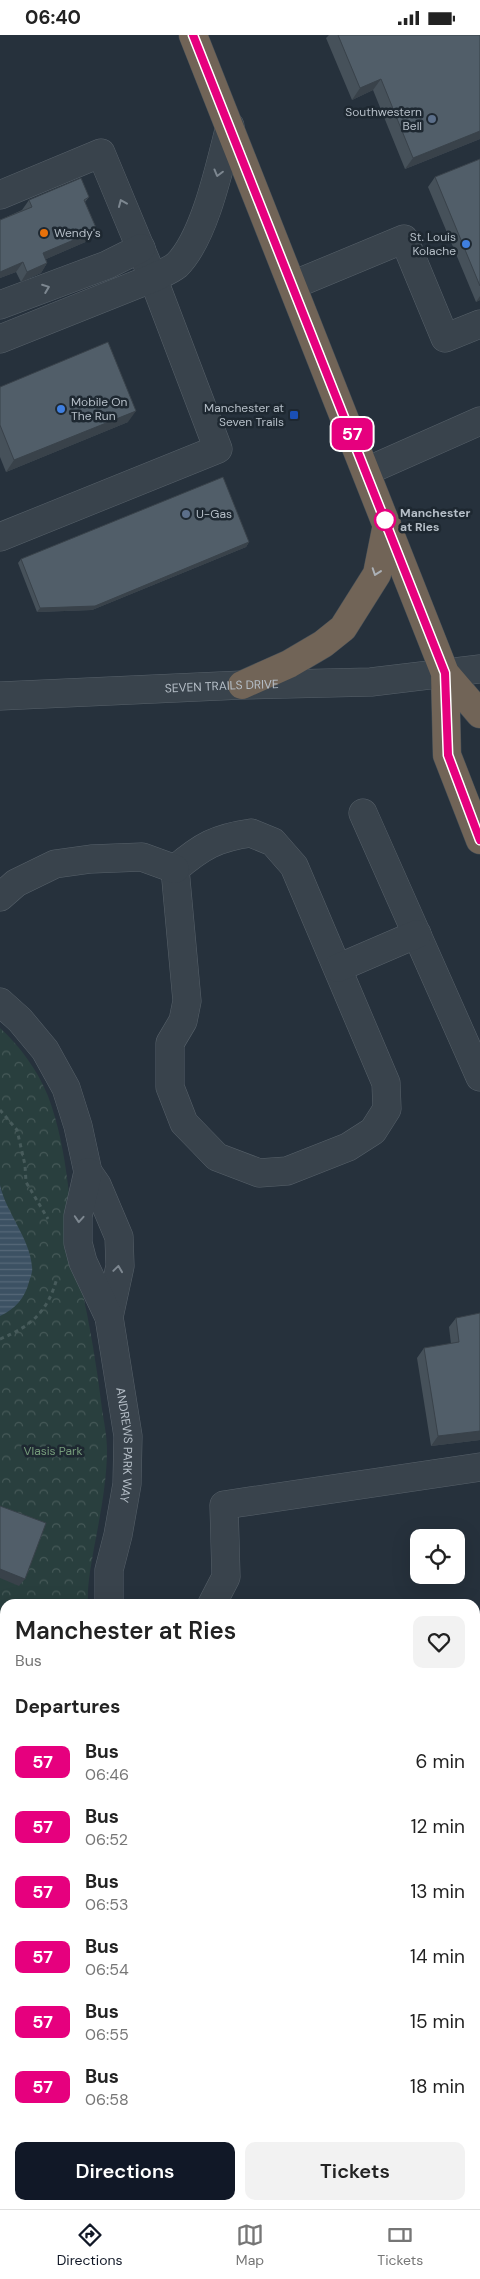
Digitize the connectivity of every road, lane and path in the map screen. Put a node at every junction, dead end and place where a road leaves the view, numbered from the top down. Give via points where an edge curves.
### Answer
1 (193, 35) edge
2 (230, 126) junction
3 (0, 195) edge
4 (142, 248) junction
5 (154, 278) junction
6 (293, 285) junction
7 (0, 305) edge
8 (480, 324) edge
9 (0, 339) edge
10 (480, 421) edge
11 (367, 471) junction
12 (387, 524) junction
13 (0, 537) edge
14 (480, 669) edge
15 (445, 673) junction
16 (242, 685) junction
17 (0, 696) edge
18 (480, 714) edge
19 (362, 813) dead end
20 (480, 840) edge
21 (175, 869) junction
22 (0, 897) edge
23 (417, 934) junction
24 (338, 967) junction
25 (0, 1003) edge
26 (480, 1077) edge
27 (0, 1110) edge
28 (88, 1172) junction
29 (49, 1220) dead end
30 (58, 1270) dead end
31 (109, 1317) junction
32 (0, 1339) edge
33 (480, 1467) edge
34 (109, 1599) edge
35 (215, 1599) edge

1 - 2 highway
2 -> 5 street via 197,235 177,265
2 - 6 highway
4 -> 3 street via 101,153
4 - 5 street
7 -> 4 street via 107,265
5 - 9 street
5 - 13 street via 218,449
6 - 8 street via 404,239 445,338
6 - 11 highway
10 - 11 street
11 - 12 highway
12 - 15 highway
12 -> 16 highway via 377,573 343,628 289,664
14 - 15 street, SEVEN TRAILS DRIVE
15 - 16 street, SEVEN TRAILS DRIVE via 371,682
15 - 18 highway
15 - 20 highway via 448,755
16 - 17 street, SEVEN TRAILS DRIVE
19 - 23 street
21 - 22 street via 142,857 55,864 16,883
21 - 24 street via 198,849 226,836 251,833 273,842 294,865
21 - 24 street via 187,1001 183,1021 170,1043 170,1087 184,1123 218,1157 259,1173 288,1171 348,1147 373,1131 387,1109 386,1083
23 - 24 street
23 - 26 street
25 - 28 street, ANDREWS PARK WAY via 20,1020 45,1050 66,1088
27 - 29 path via 17,1130 26,1182
28 -> 31 street, ANDREWS PARK WAY via 78,1216 78,1243 83,1262
31 -> 28 street, ANDREWS PARK WAY via 120,1266 119,1237 98,1185
30 - 32 path via 48,1303 30,1324
31 - 34 street, ANDREWS PARK WAY via 128,1436 127,1484 109,1571
33 - 35 street via 224,1505 226,1577

